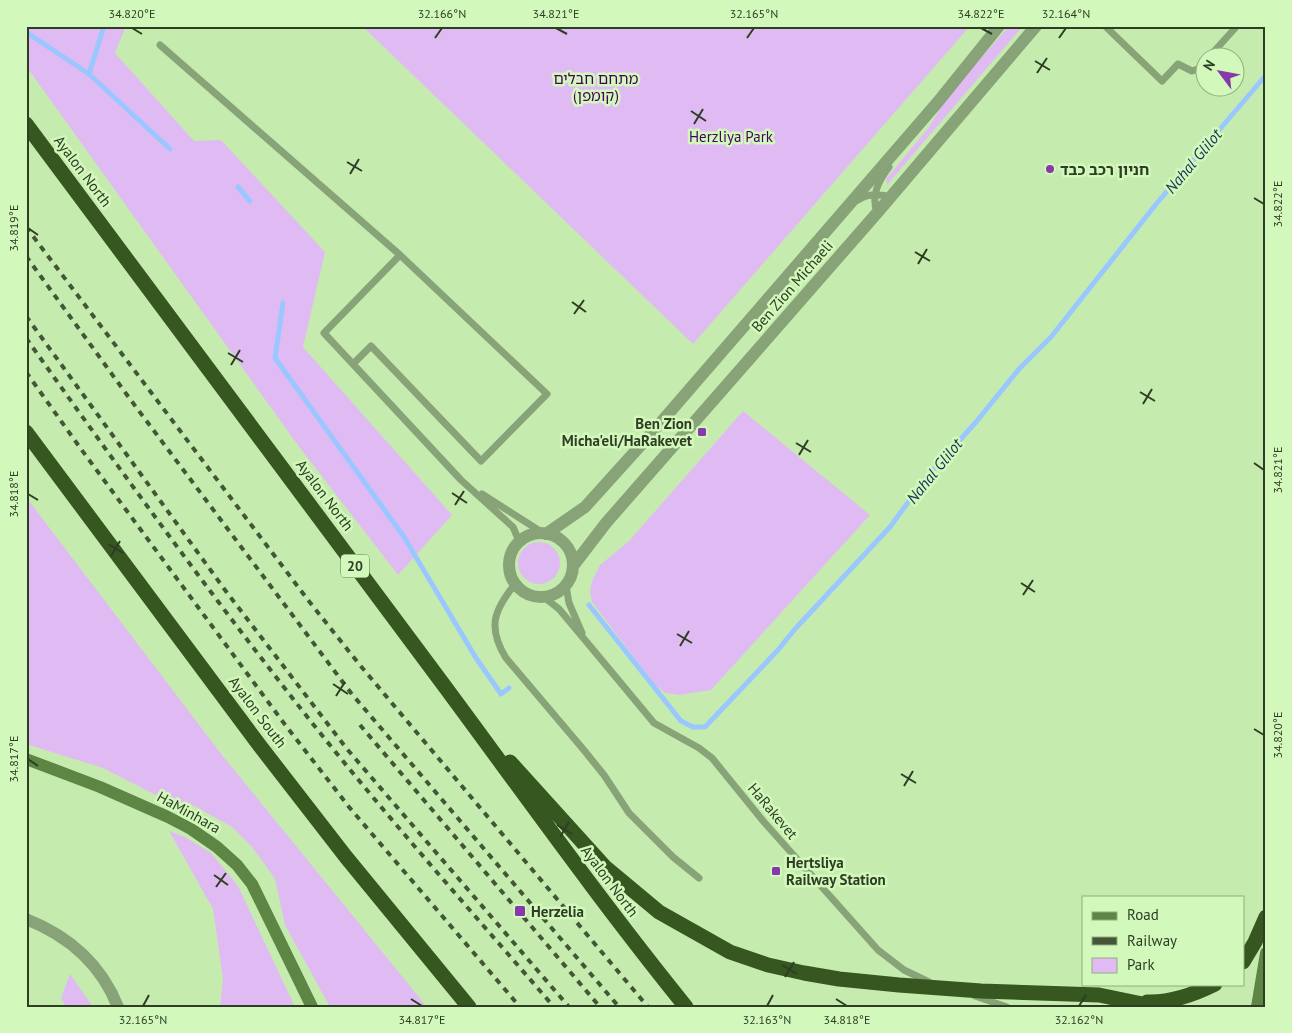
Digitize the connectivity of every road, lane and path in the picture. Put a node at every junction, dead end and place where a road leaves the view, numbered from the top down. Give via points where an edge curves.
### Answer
1 (1000, 26) edge
2 (1036, 26) edge
3 (1105, 26) edge
4 (1237, 26) edge
5 (160, 45) dead end
6 (1217, 48) edge
7 (1194, 70) edge
8 (937, 103) junction
9 (26, 124) edge
10 (875, 195) junction
11 (891, 197) junction
12 (846, 207) junction
13 (877, 213) junction
14 (400, 255) junction
15 (353, 364) junction
16 (26, 432) edge
17 (467, 485) junction
18 (545, 534) junction
19 (519, 542) junction
20 (573, 566) junction
21 (515, 584) junction
22 (566, 586) junction
23 (544, 598) junction
24 (585, 640) junction
25 (459, 705) junction
26 (26, 759) edge
27 (699, 878) dead end
28 (1266, 917) edge
29 (26, 919) edge
30 (1266, 953) edge
31 (1244, 960) edge
32 (1211, 986) edge
33 (1136, 1002) junction
34 (118, 1007) edge
35 (312, 1007) edge
36 (469, 1007) edge
37 (686, 1007) edge
38 (1007, 1007) edge
39 (1157, 1007) edge
40 (1257, 1007) edge

1 - 8 street, Ben Zion Michaeli
2 - 11 street, Ben Zion Michaeli
3 - 7 lane via 1162,81 1178,64
4 - 6 lane
5 - 14 lane
8 - 10 lane via 923,126 882,176
8 - 12 street, Ben Zion Michaeli
9 - 25 highway, Ayalon North / 20
10 - 11 lane
10 - 12 lane via 866,195
10 - 13 lane
11 - 13 street, Ben Zion Michaeli
12 - 18 street, Ben Zion Michaeli via 599,492 585,507
13 - 20 street, Ben Zion Michaeli via 606,523
14 - 15 lane via 324,333
14 - 15 lane via 547,394 481,461 371,346
15 - 17 lane
16 - 36 highway, Ayalon South via 260,746
17 - 18 lane
17 - 19 lane via 513,527
18 - 19 street via 528,536
18 - 20 street via 562,541 572,557
19 - 21 street via 513,550 509,568
20 - 22 street
21 - 23 street via 528,595
21 - 27 lane via 495,617 499,647 604,775 629,813
22 - 23 street via 553,596
22 - 24 lane, HaRakevet via 569,603
23 - 24 lane, HaRakevet via 559,609
24 - 38 lane, HaRakevet via 654,723 712,758 764,822 878,950 921,979
25 - 33 highway via 605,867 659,912 730,952 768,965 839,979 981,991 1099,995
25 - 37 highway, Ayalon North / 20 via 548,828
26 - 35 street, HaMinhara via 168,817 218,847 252,884
28 - 31 highway
29 - 34 street via 80,951 106,982
30 - 40 street
32 - 33 highway via 1169,1002
33 - 39 highway

